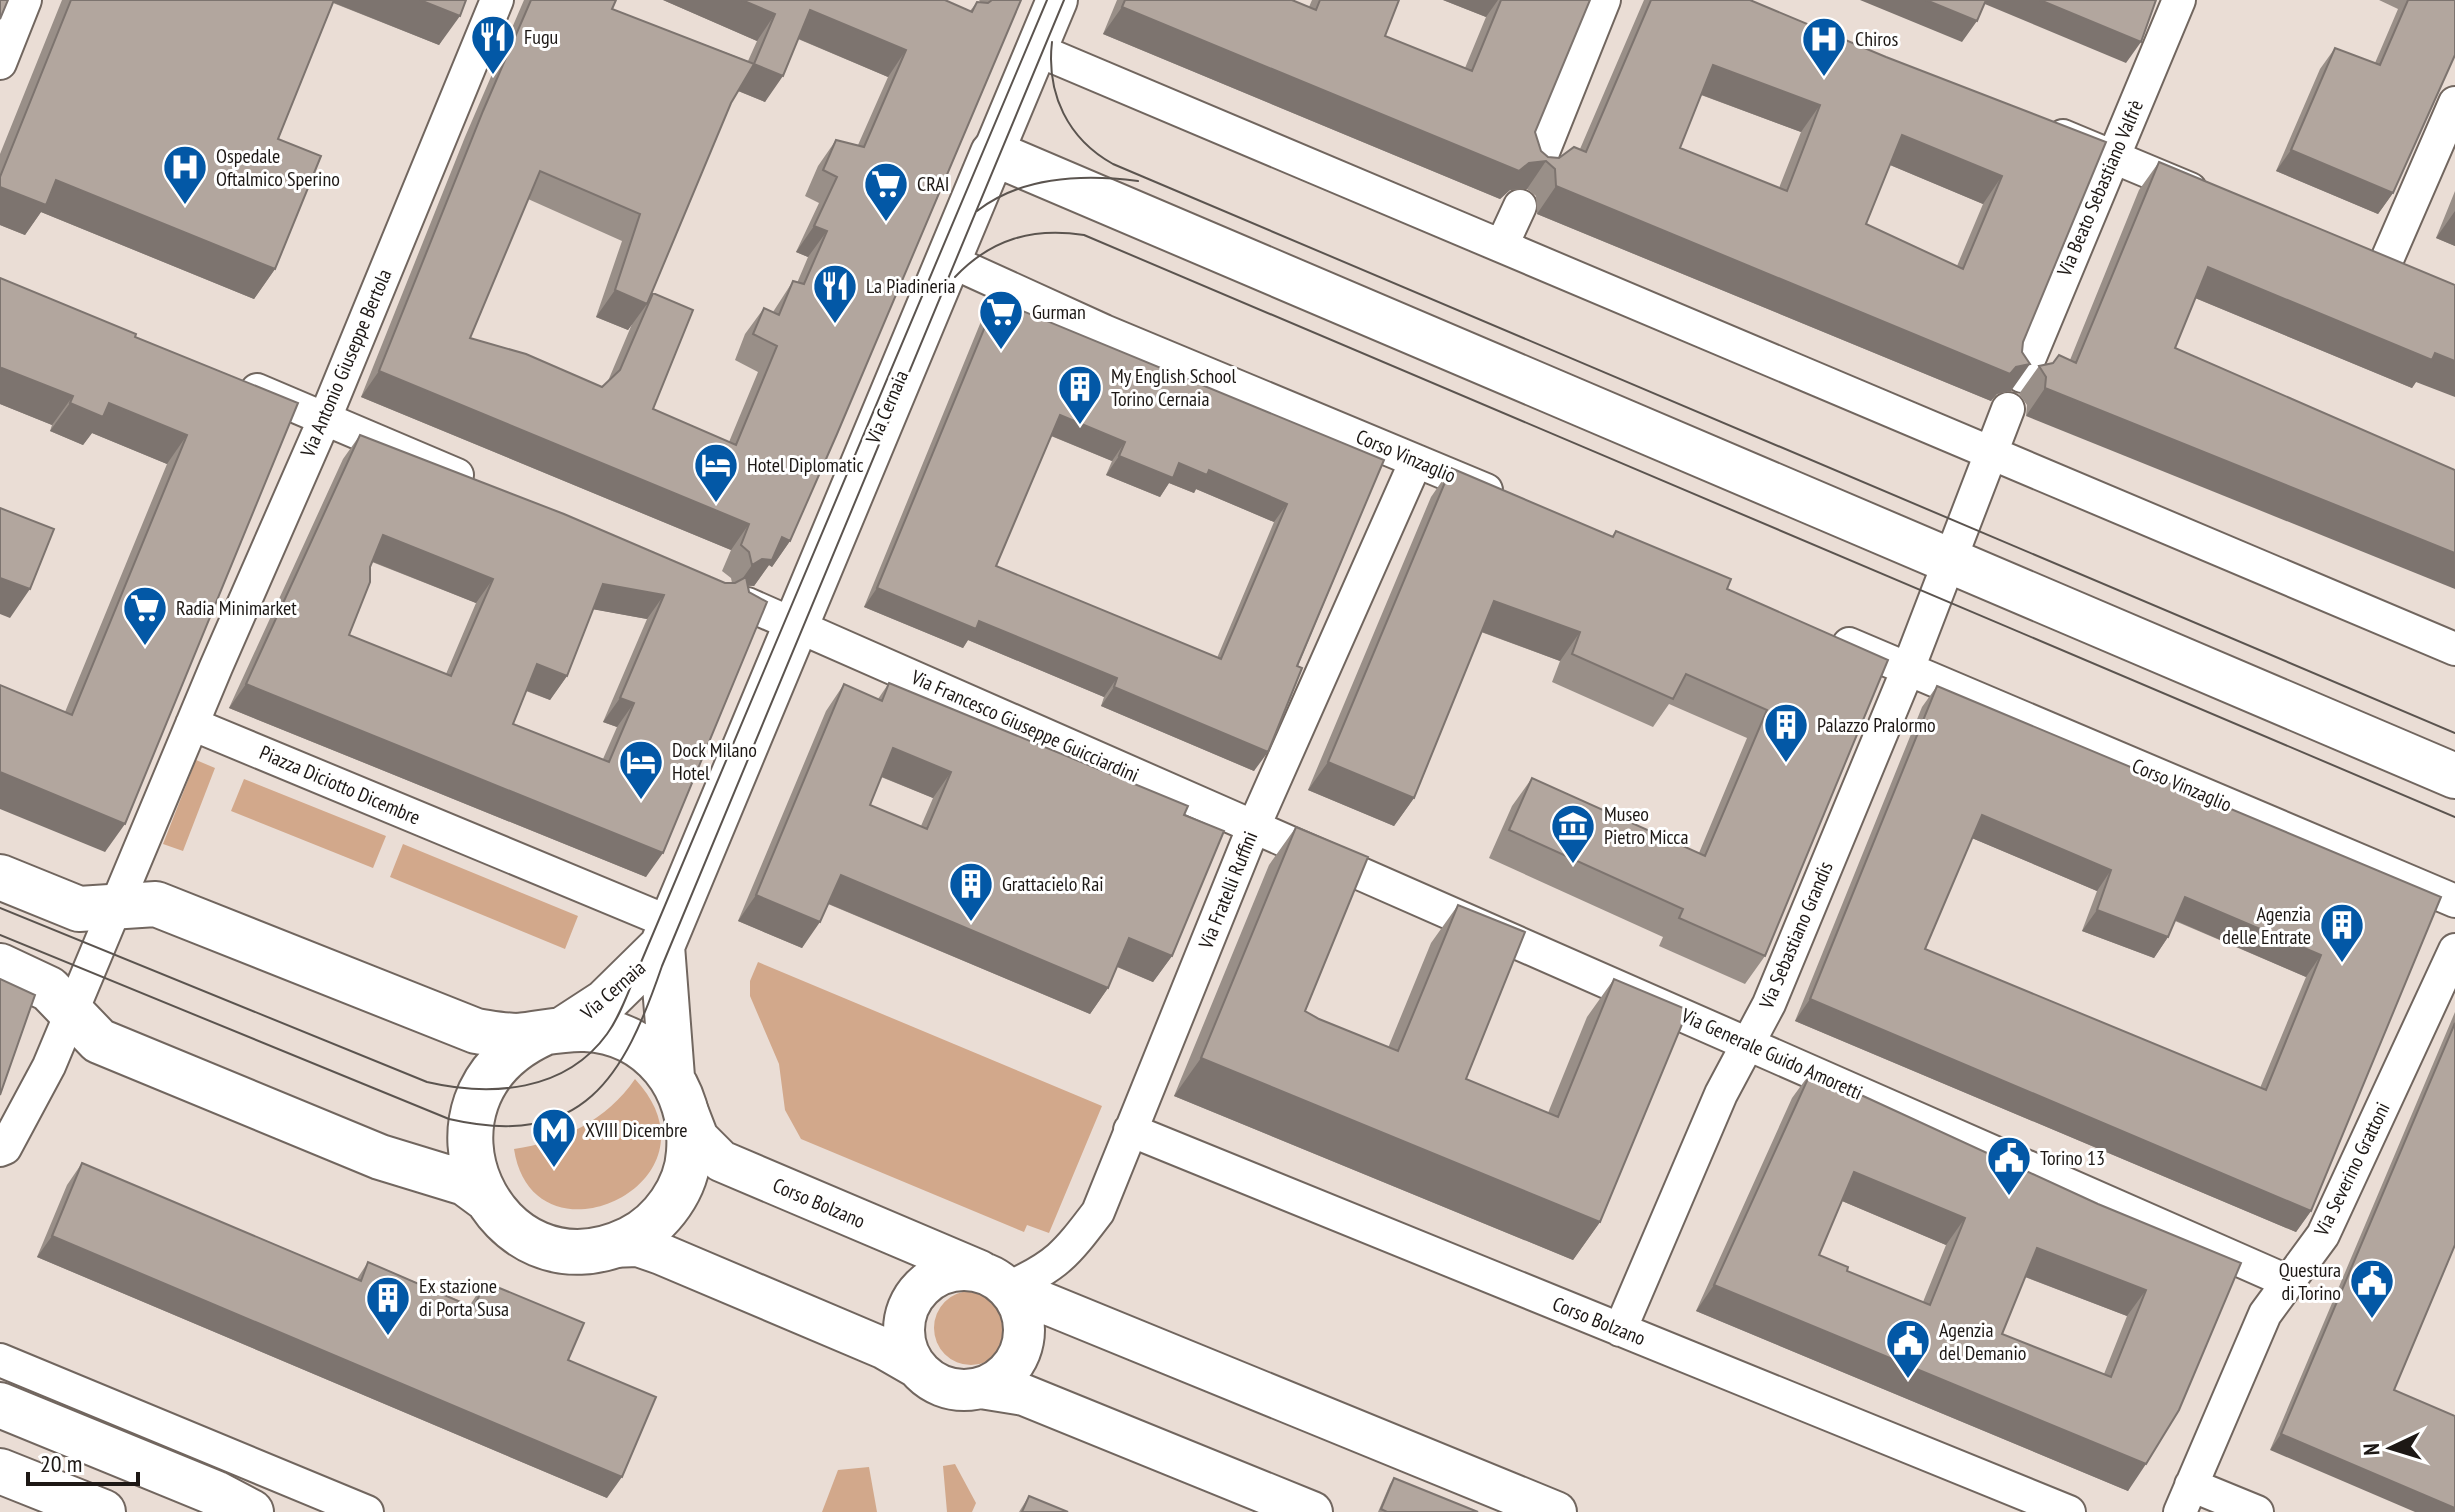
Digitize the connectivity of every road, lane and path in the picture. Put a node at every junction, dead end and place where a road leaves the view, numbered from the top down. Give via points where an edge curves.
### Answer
1 (25, 0) edge
2 (497, 0) edge
3 (1057, 0) edge
4 (1604, 0) edge
5 (2179, 0) edge
6 (1035, 49) junction
7 (0, 63) edge
8 (2455, 103) edge
9 (2041, 127) edge
10 (993, 153) junction
11 (2113, 157) junction
12 (1537, 167) edge
13 (2213, 199) edge
14 (1520, 206) edge
15 (1502, 245) junction
16 (948, 260) junction
17 (2383, 271) edge
18 (2022, 376) edge
19 (222, 377) edge
20 (2008, 409) edge
21 (325, 418) junction
22 (1990, 452) junction
23 (1416, 461) junction
24 (486, 487) edge
25 (1518, 504) edge
26 (1949, 560) junction
27 (747, 604) edge
28 (796, 625) junction
29 (1822, 632) edge
30 (2455, 649) edge
31 (1908, 669) junction
32 (192, 724) junction
33 (2455, 776) edge
34 (1254, 826) junction
35 (0, 877) edge
36 (2455, 901) edge
37 (115, 907) junction
38 (666, 935) junction
39 (2455, 950) edge
40 (0, 966) edge
41 (71, 1012) junction
42 (553, 1032) junction
43 (1748, 1044) junction
44 (678, 1088) junction
45 (1130, 1130) junction
46 (2, 1149) edge
47 (484, 1197) junction
48 (610, 1247) junction
49 (996, 1280) junction
50 (2289, 1282) junction
51 (1620, 1330) junction
52 (0, 1360) edge
53 (916, 1367) junction
54 (981, 1388) junction
55 (0, 1405) edge
56 (0, 1471) edge
57 (2186, 1499) edge
58 (103, 1512) edge
59 (251, 1512) edge
60 (367, 1512) edge
61 (1312, 1512) edge
62 (1556, 1512) edge
63 (2069, 1512) edge
64 (2257, 1512) edge

1 - 7 street
2 - 21 street, Via Antonio Giuseppe Bertola
3 - 6 street, Via Cernaia
4 - 12 street
5 - 11 street, Via Beato Sebastiano Valfrè
6 - 10 street, Via Cernaia
6 - 15 street
8 - 17 street
9 - 11 street
10 - 16 main road, Via Cernaia
10 - 26 main road
11 - 13 street
11 - 18 street, Via Beato Sebastiano Valfrè
14 - 15 street
15 - 22 street
16 - 23 street, Corso Vinzaglio
16 - 28 main road, Via Cernaia
19 - 21 street
20 - 22 street
21 - 24 street
21 - 32 street, Via Antonio Giuseppe Bertola
22 - 26 street
22 - 30 street
23 - 25 street, Corso Vinzaglio
23 - 34 street, Via Fratelli Ruffini
26 - 31 street
26 - 33 main road
27 - 28 street, Via Francesco Giuseppe Guicciardini
28 - 34 street, Via Francesco Giuseppe Guicciardini
28 - 38 main road, Via Cernaia
29 - 31 street, Corso Vinzaglio
31 - 36 street, Corso Vinzaglio
31 - 43 street, Via Sebastiano Grandis
32 - 37 street
32 - 38 street, Piazza Diciotto Dicembre
34 - 43 street, Via Generale Guido Amoretti
34 - 45 street, Via Fratelli Ruffini
35 - 37 main road via 79,909
37 - 41 street
37 - 42 main road via 156,904 476,1031 513,1036
38 - 42 main road, Via Cernaia via 605,1002
38 - 44 main road, Via Cernaia
39 - 50 street, Via Severino Grattoni via 2323,1235
40 - 41 main road via 49,989
41 - 46 street via 49,1066
41 - 47 main road via 99,1041 380,1157 465,1183
42 - 44 main road via 609,1032 634,1042
42 - 47 main road via 511,1051 472,1109 469,1145
43 - 50 street, Via Generale Guido Amoretti
43 - 51 street, Via Sebastiano Grandis via 1721,1094
44 - 48 main road via 690,1131 683,1181 663,1214
44 - 49 street, Corso Bolzano via 698,1138 721,1161
45 - 49 street, Via Fratelli Ruffini via 1098,1212 1063,1259 1044,1272
45 - 51 street, Corso Bolzano
47 - 48 main road via 516,1231 544,1245 575,1251
48 - 53 street via 638,1246 661,1254 883,1348
49 - 53 street via 963,1269 947,1272 918,1291 904,1326
49 - 54 street via 1024,1320 1023,1345 1012,1368
49 - 62 street, Corso Bolzano
50 - 57 street, Via Severino Grattoni via 2265,1314
51 - 63 street, Corso Bolzano
52 - 60 street
53 - 54 street via 941,1386
54 - 61 street via 1024,1395
55 - 59 main road
56 - 58 main road
57 - 64 street

